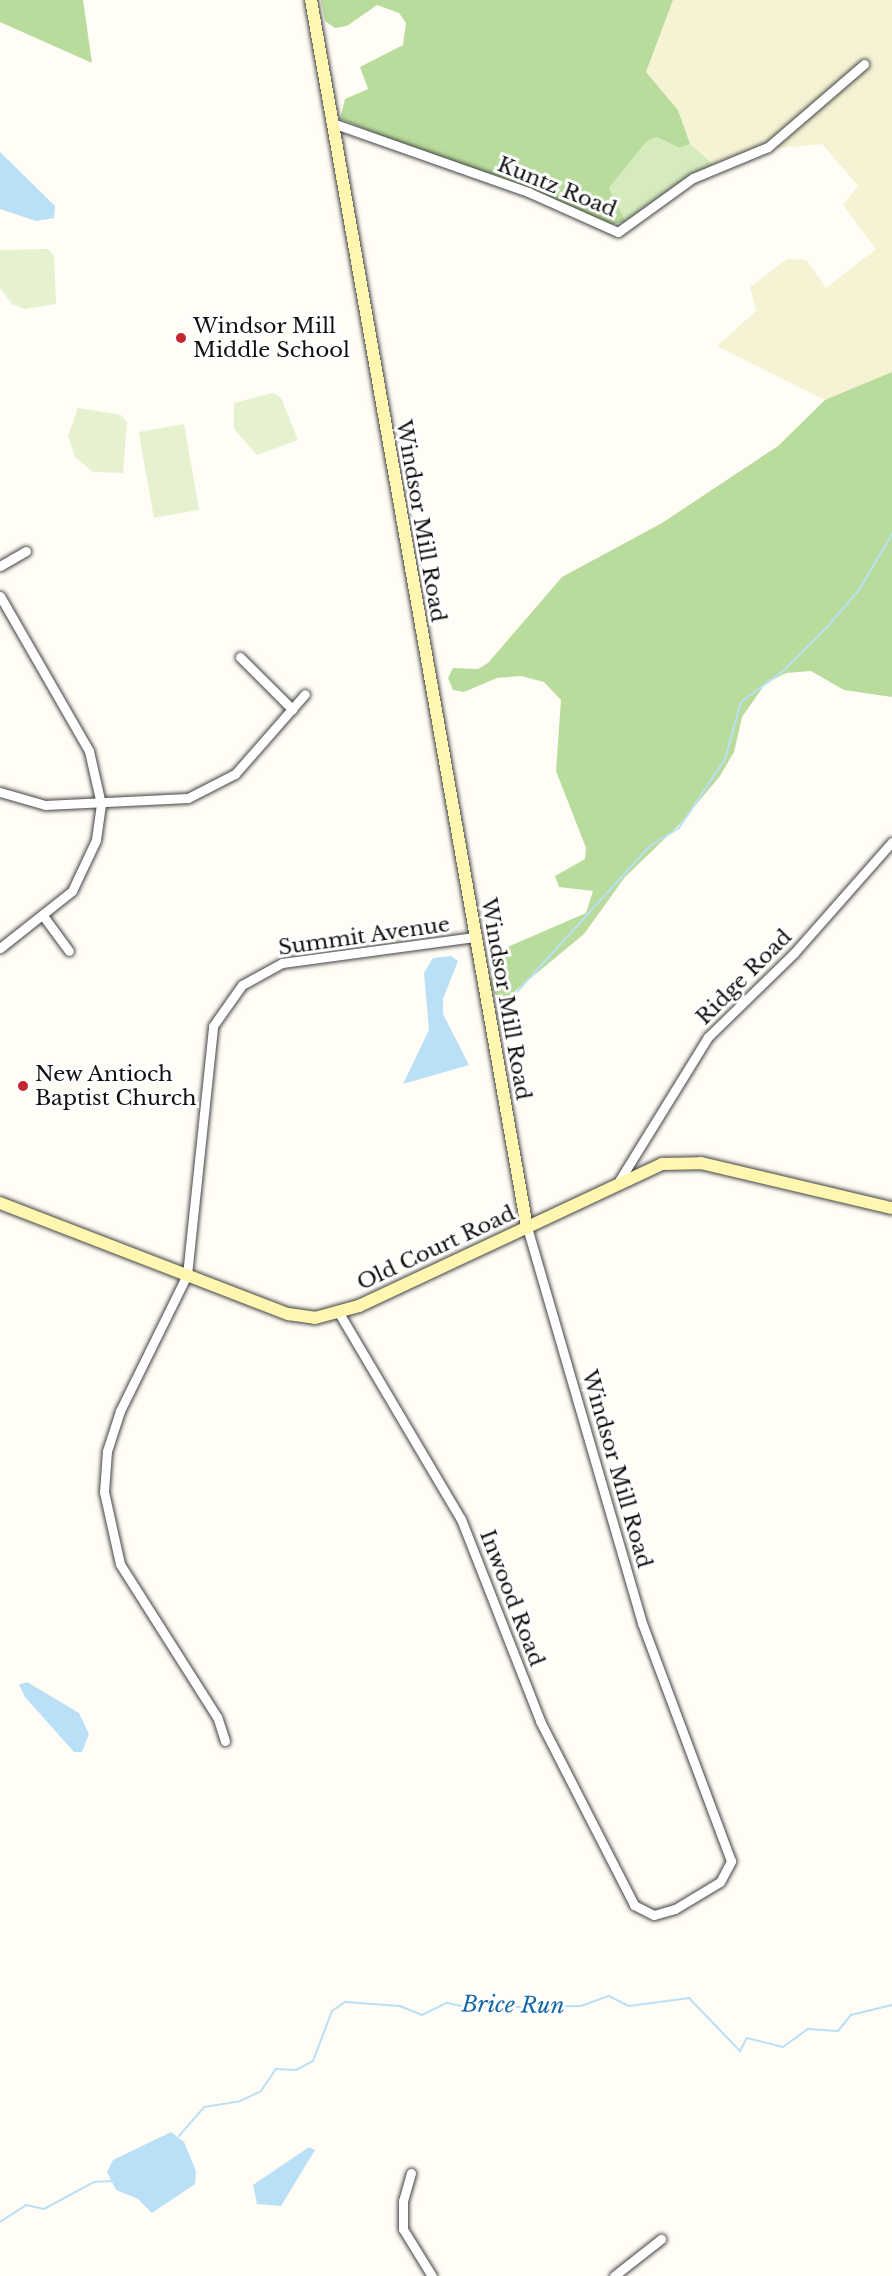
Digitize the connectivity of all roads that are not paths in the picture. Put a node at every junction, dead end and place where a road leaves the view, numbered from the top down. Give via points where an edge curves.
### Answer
1 (312, 0) edge
2 (864, 64) dead end
3 (335, 124) junction
4 (26, 551) dead end
5 (0, 566) edge
6 (0, 596) edge
7 (240, 657) dead end
8 (305, 694) dead end
9 (292, 709) junction
10 (0, 792) edge
11 (101, 804) junction
12 (892, 842) edge
13 (44, 917) junction
14 (474, 937) junction
15 (0, 948) edge
16 (69, 951) dead end
17 (619, 1181) junction
18 (0, 1203) edge
19 (892, 1208) edge
20 (527, 1228) junction
21 (187, 1275) junction
22 (339, 1312) junction
23 (225, 1741) dead end
24 (634, 1905) joint
25 (411, 2173) dead end
26 (661, 2239) dead end
27 (432, 2276) edge
28 (614, 2276) edge

1 - 3 main road, Windsor Mill Road
2 - 3 street, Kuntz Road via 768,147 693,178 618,232 528,192
3 - 14 main road, Windsor Mill Road
4 - 5 street
6 - 11 street via 89,751
7 - 9 street
8 - 9 street
9 - 11 street via 249,760 220,784 179,801
10 - 11 street via 37,804
11 - 13 street via 96,840 83,872
12 - 17 street, Ridge Road via 800,947 708,1036
13 - 15 street
13 - 16 street
14 - 20 main road, Windsor Mill Road
14 - 21 street, Summit Avenue via 282,963 254,975 230,998 209,1042
17 - 19 main road, Old Court Road via 662,1164 701,1163
17 - 20 main road, Old Court Road
18 - 21 main road, Old Court Road
20 - 22 main road, Old Court Road
20 - 24 street, Windsor Mill Road via 642,1623 731,1861 720,1882 675,1909 654,1915
21 - 22 main road, Old Court Road via 295,1316
21 - 23 street via 117,1420 104,1492 120,1564 217,1717
22 - 24 street, Inwood Road via 461,1519 540,1721
25 - 27 street via 403,2201 403,2229
26 - 28 street

